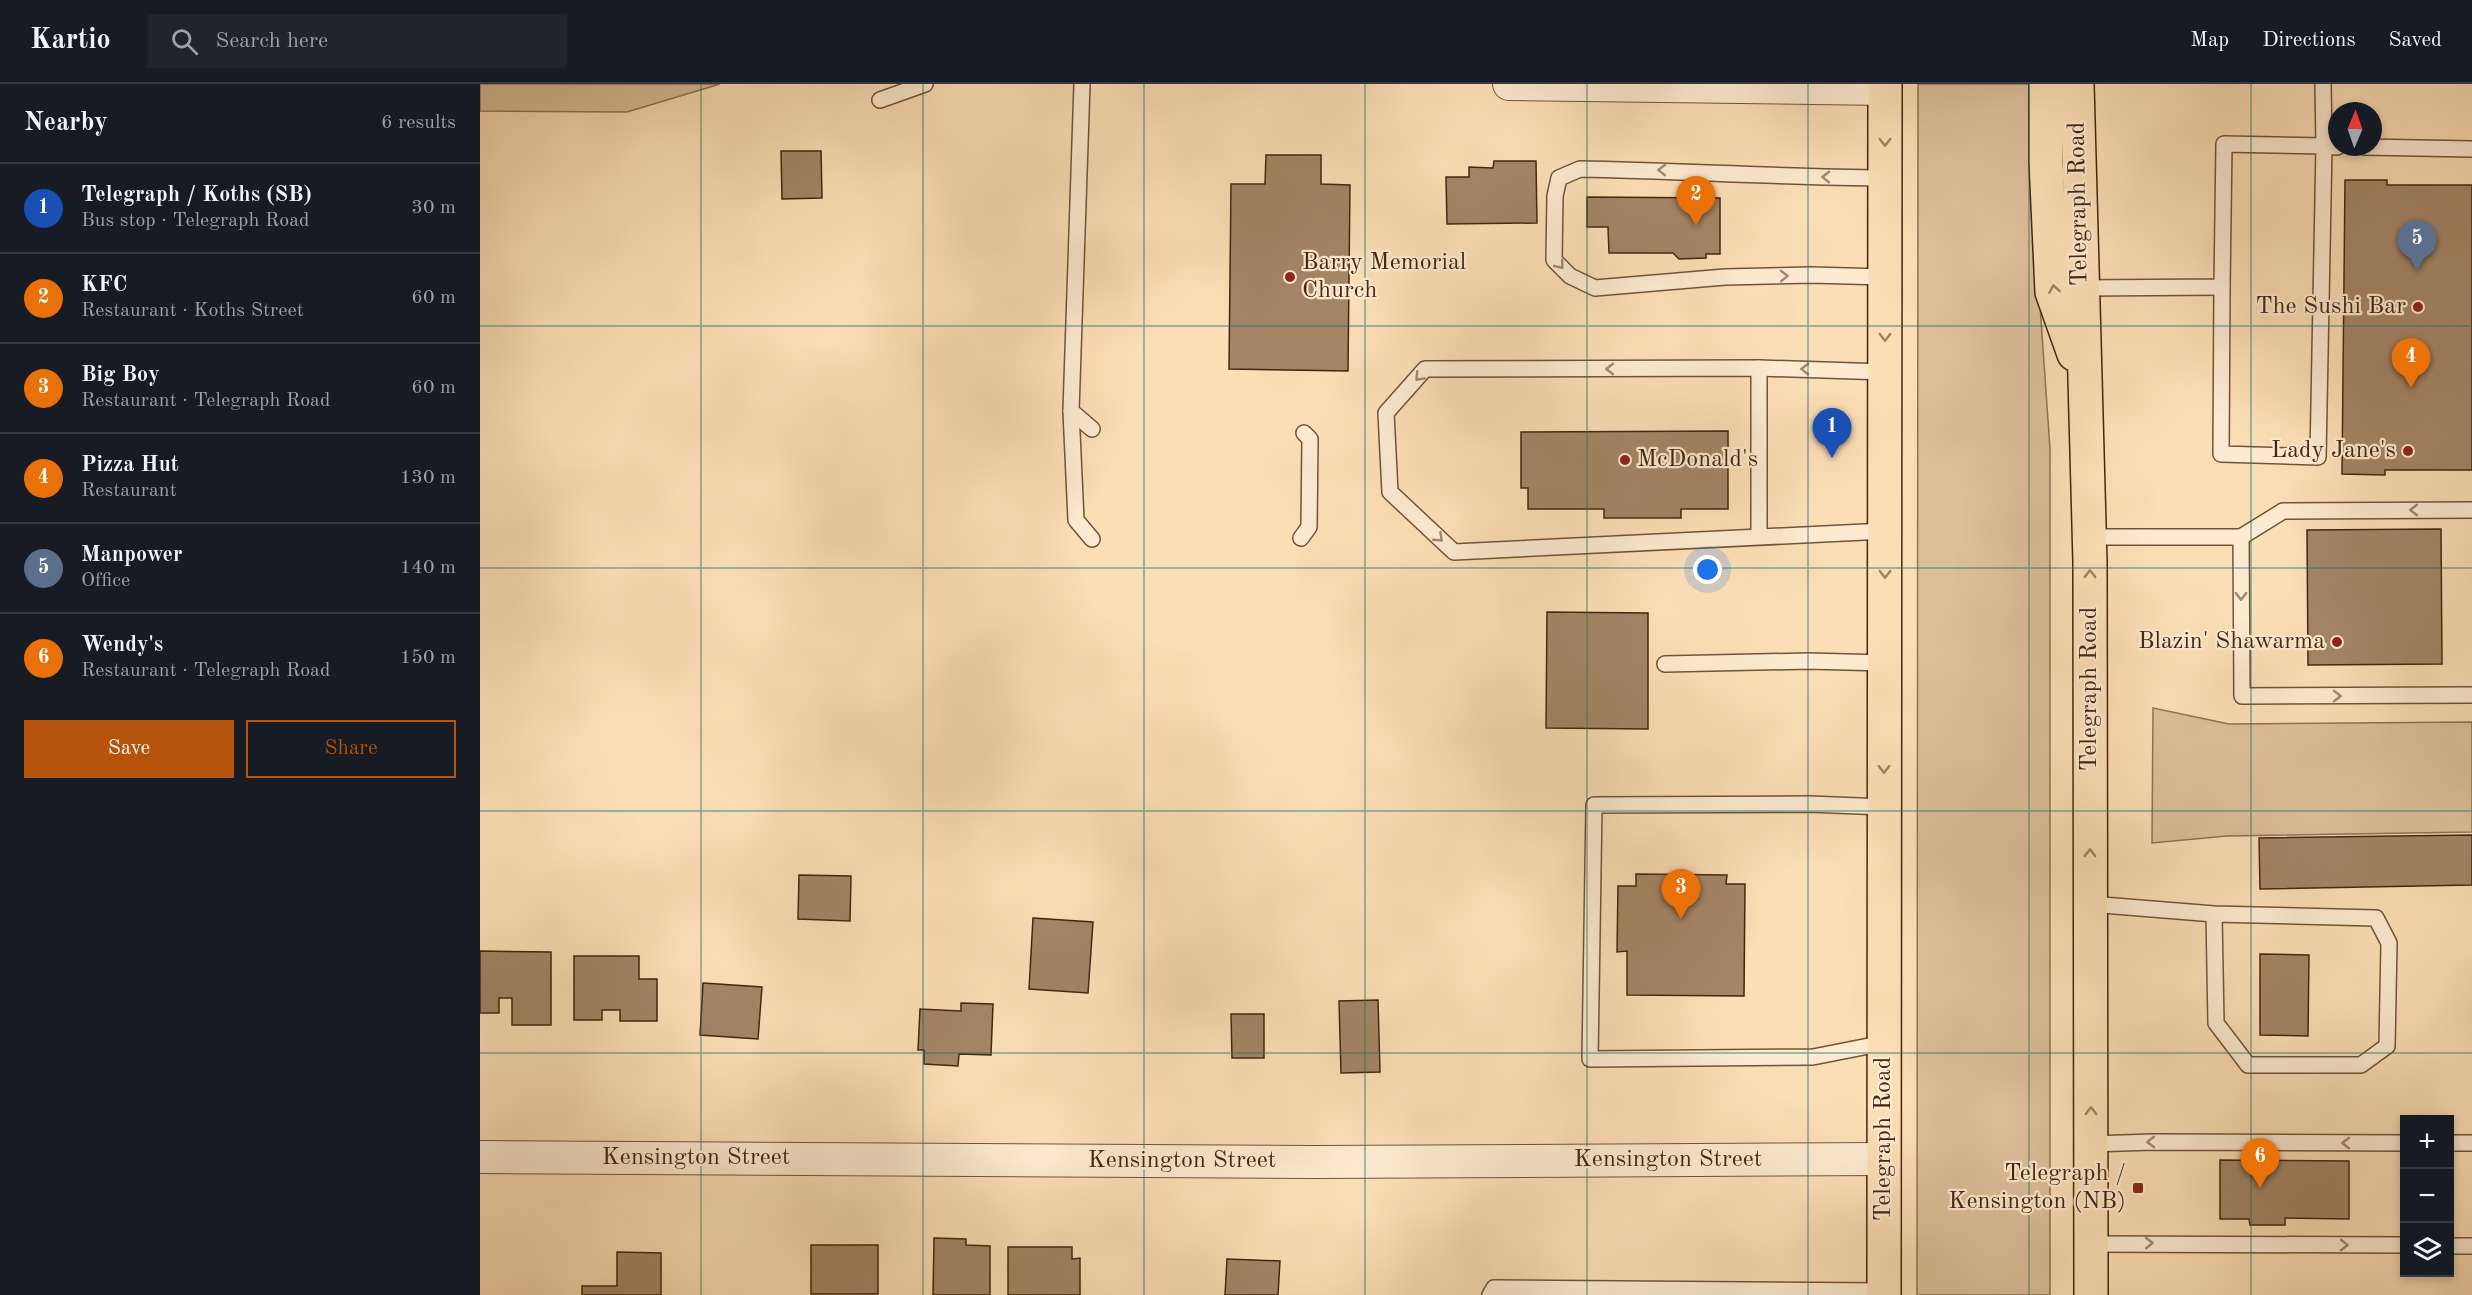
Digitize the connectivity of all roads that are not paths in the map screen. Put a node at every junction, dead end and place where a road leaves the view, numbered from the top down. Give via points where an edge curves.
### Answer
1 (925, 84) edge
2 (1082, 84) edge
3 (1509, 84) edge
4 (2046, 84) edge
5 (2077, 84) edge
6 (2324, 84) edge
7 (1885, 86) edge
8 (880, 100) dead end
9 (2328, 125) edge
10 (2328, 146) edge
11 (2382, 147) edge
12 (2472, 149) edge
13 (2330, 156) edge
14 (1885, 178) junction
15 (1885, 277) junction
16 (2222, 287) junction
17 (2082, 288) junction
18 (1759, 368) junction
19 (1885, 372) junction
20 (2084, 384) junction
21 (1071, 411) junction
22 (1092, 429) dead end
23 (1304, 433) dead end
24 (2472, 510) edge
25 (1885, 531) junction
26 (1759, 536) junction
27 (2089, 537) junction
28 (2241, 537) junction
29 (1302, 538) dead end
30 (1092, 539) dead end
31 (1885, 663) junction
32 (1665, 664) dead end
33 (2472, 695) edge
34 (1884, 807) junction
35 (2090, 904) junction
36 (2214, 914) junction
37 (1884, 1042) junction
38 (2400, 1143) edge
39 (2454, 1143) edge
40 (2472, 1143) edge
41 (2091, 1144) junction
42 (480, 1157) edge
43 (1884, 1159) junction
44 (2091, 1244) junction
45 (2400, 1245) edge
46 (2454, 1246) edge
47 (2472, 1246) edge
48 (1884, 1293) edge
49 (1490, 1295) edge
50 (2091, 1295) edge

1 - 8 lane
2 - 21 lane
3 - 7 street
20 -> 4 main road via 2052,292
5 - 17 main road, Telegraph Road
6 - 9 lane
7 -> 14 main road, Telegraph Road
10 - 16 lane via 2224,144
11 - 12 lane
13 - 16 lane via 2318,457 2221,454
14 - 15 main road, Telegraph Road
14 -> 15 lane via 1580,169 1558,178 1554,260 1570,276 1595,288 1725,277
15 -> 19 main road, Telegraph Road
16 - 17 lane
17 - 20 main road, Telegraph Road
19 -> 18 lane
18 - 26 lane
18 -> 26 lane via 1425,369 1386,413 1390,492 1454,552
19 - 25 main road, Telegraph Road
20 - 27 main road, Telegraph Road
21 - 22 lane
21 - 30 lane via 1076,520
23 - 29 lane via 1310,439 1310,527
24 -> 28 lane via 2283,511
25 - 26 lane
25 -> 31 main road, Telegraph Road
27 - 28 lane
35 -> 27 main road, Telegraph Road
28 -> 33 lane via 2242,696
31 - 32 lane
31 -> 34 main road, Telegraph Road
34 - 37 main road, Telegraph Road
34 - 37 lane via 1594,805 1590,1059 1813,1057
35 - 36 lane
41 -> 35 main road, Telegraph Road
36 - 36 lane via 2376,918 2389,943 2387,1046 2361,1065 2248,1065 2216,1023
37 - 43 main road, Telegraph Road
38 -> 41 lane
39 - 40 lane
41 - 44 main road, Telegraph Road
42 - 43 street, Kensington Street via 1302,1162
43 - 48 main road, Telegraph Road
44 -> 45 lane
44 - 50 main road, Telegraph Road
46 - 47 lane
48 - 49 lane via 1494,1288

